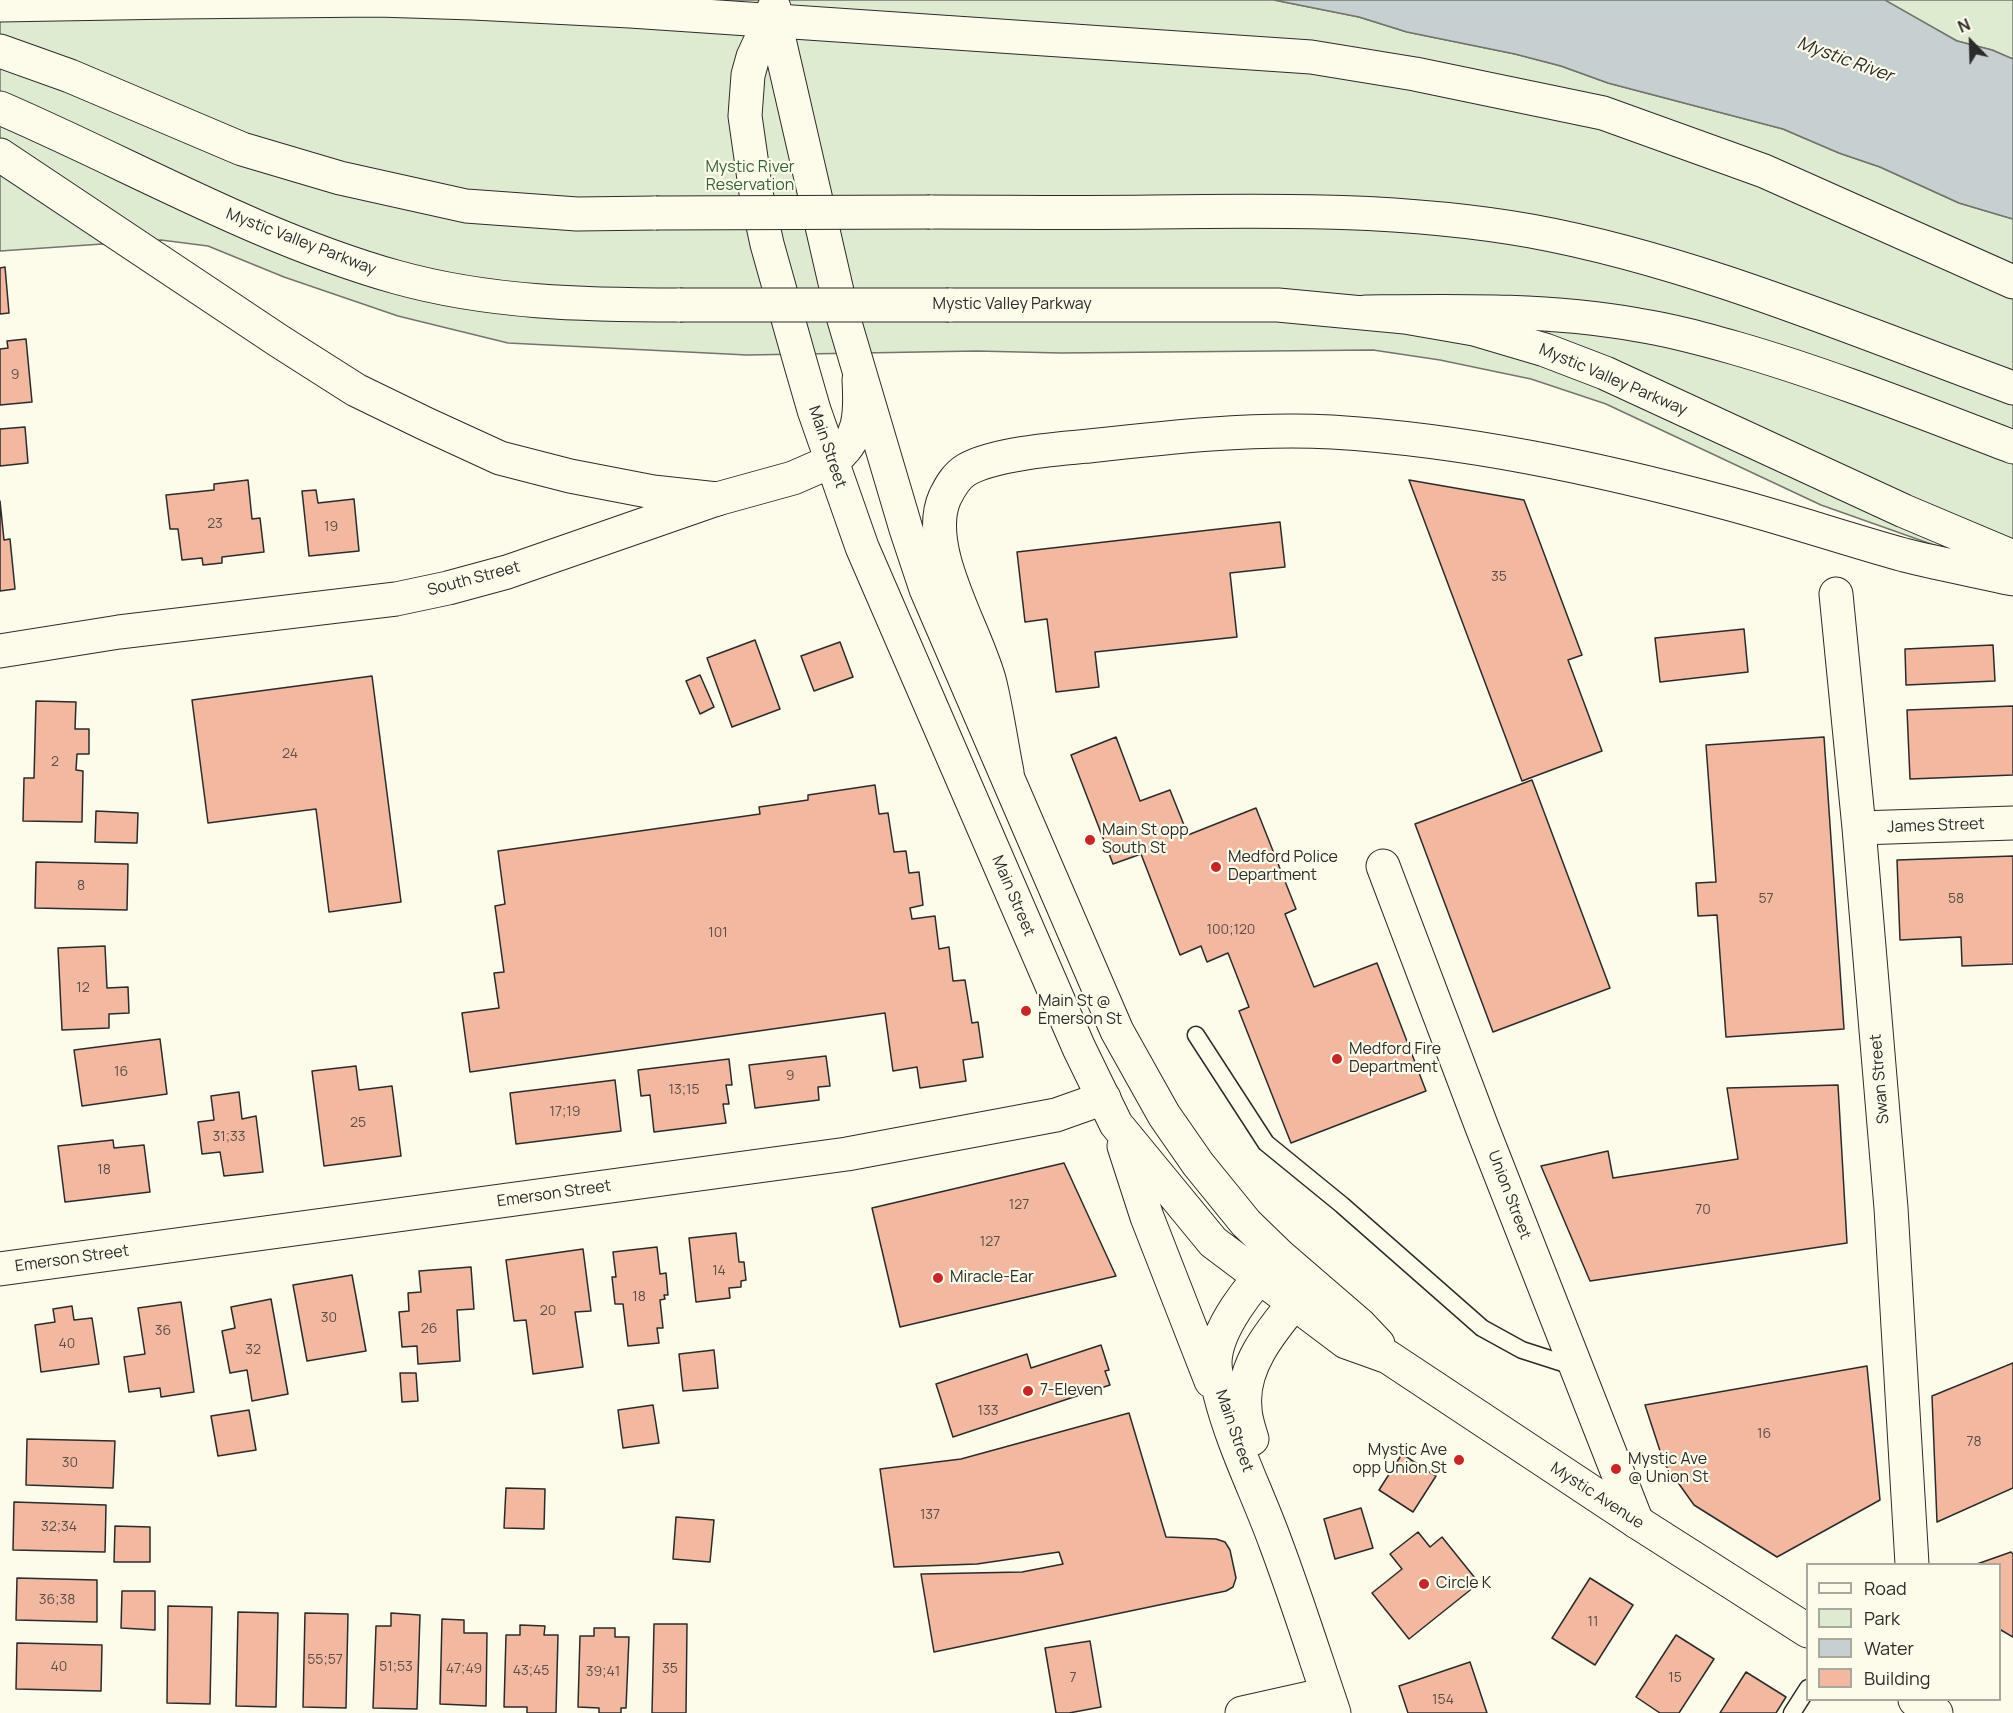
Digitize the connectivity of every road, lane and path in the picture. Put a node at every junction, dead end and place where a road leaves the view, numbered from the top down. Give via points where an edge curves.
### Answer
1 (0, 6) edge
2 (774, 11) edge
3 (0, 51) edge
4 (0, 108) edge
5 (0, 155) edge
6 (2013, 282) edge
7 (1366, 312) junction
8 (858, 367) junction
9 (2013, 388) edge
10 (2013, 447) edge
11 (831, 461) junction
12 (717, 499) junction
13 (2013, 557) edge
14 (2013, 579) edge
15 (1836, 594) dead end
16 (0, 651) edge
17 (1006, 772) junction
18 (2013, 823) edge
19 (1859, 828) junction
20 (1383, 866) dead end
21 (1196, 1035) dead end
22 (1110, 1111) junction
23 (1269, 1267) junction
24 (0, 1269) edge
25 (1302, 1293) junction
26 (1576, 1367) junction
27 (1226, 1417) junction
28 (1637, 1522) junction
29 (1276, 1543) junction
30 (1912, 1563) edge
31 (1806, 1630) edge
32 (1806, 1691) edge
33 (1330, 1704) edge
34 (1242, 1713) edge
35 (1792, 1713) edge

1 - 2 main road via 414,1
2 - 6 main road via 1311,57 1592,111 1764,171
2 - 8 main road via 835,284
2 - 11 main road, Main Street via 748,75 748,142 767,244
3 - 9 main road, bridge via 70,76 242,150 340,178 466,206 577,214 1345,213 1421,217 1531,231 1660,262
4 - 7 main road, Mystic Valley Parkway, bridge via 336,259 398,278 502,298 680,305 1249,304
5 - 12 main road via 356,390 416,419 510,460 570,476
7 - 10 main road via 1535,313 1639,325 1695,337 1821,375
7 - 13 main road, Mystic Valley Parkway via 1474,329 1566,357
8 - 11 main road, South Street via 858,421 848,447
8 - 17 main road via 926,589
11 - 12 main road, South Street via 793,478
11 - 22 main road, Main Street via 861,547
12 - 16 main road, South Street via 507,572 448,588 396,599 119,632
14 - 17 main road via 1907,555 1608,473 1393,437 1263,431 1167,437 1003,458 968,469 957,478 941,506 939,528 946,566 990,683
15 - 19 main road, Swan Street
17 - 23 main road via 1118,1031 1177,1134 1246,1223
18 - 19 main road, James Street
19 - 30 main road, Swan Street via 1891,1208
20 - 26 main road, Union Street
21 - 26 lane via 1266,1143 1482,1328 1522,1350
22 - 23 main road, Main Street via 1201,1229 1228,1255
22 - 24 main road, Emerson Street via 1056,1115 847,1154
22 - 27 main road
23 - 25 main road, Mystic Avenue
23 - 27 main road, Main Street via 1241,1302 1218,1344 1216,1377
25 - 28 main road, Mystic Avenue via 1360,1325 1388,1357
25 - 29 main road via 1258,1353 1245,1386 1246,1418
26 - 28 main road, Union Street
27 - 29 main road, Main Street
28 - 31 main road, Mystic Avenue
29 - 33 main road, Main Street
32 - 35 lane
33 - 34 main road

